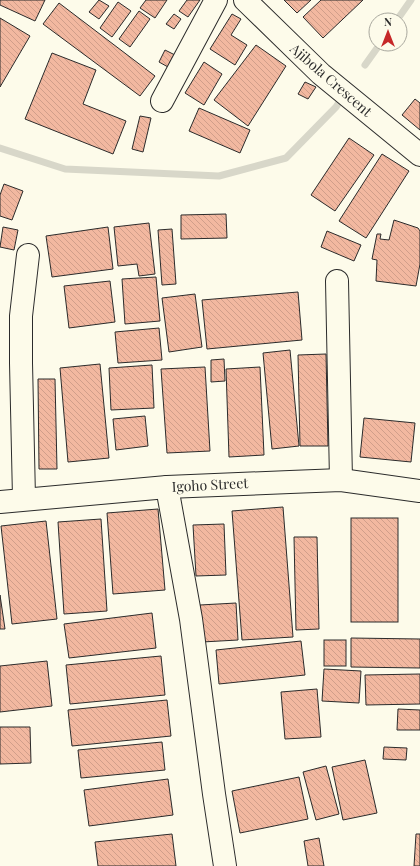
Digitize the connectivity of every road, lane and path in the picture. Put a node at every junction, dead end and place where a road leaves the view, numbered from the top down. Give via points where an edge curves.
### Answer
1 (216, 0) edge
2 (245, 0) edge
3 (162, 101) dead end
4 (420, 155) edge
5 (28, 255) dead end
6 (337, 281) dead end
7 (340, 480) junction
8 (167, 487) junction
9 (420, 491) edge
10 (24, 498) junction
11 (0, 502) edge
12 (225, 866) edge

1 - 3 street
2 - 4 street, Ajibola Crescent via 321,74
5 - 10 street via 21,316
6 - 7 street
7 - 8 street, Igoho Street
7 - 9 street, Igoho Street
8 - 10 street, Igoho Street
8 - 12 street via 191,618
10 - 11 street, Igoho Street

